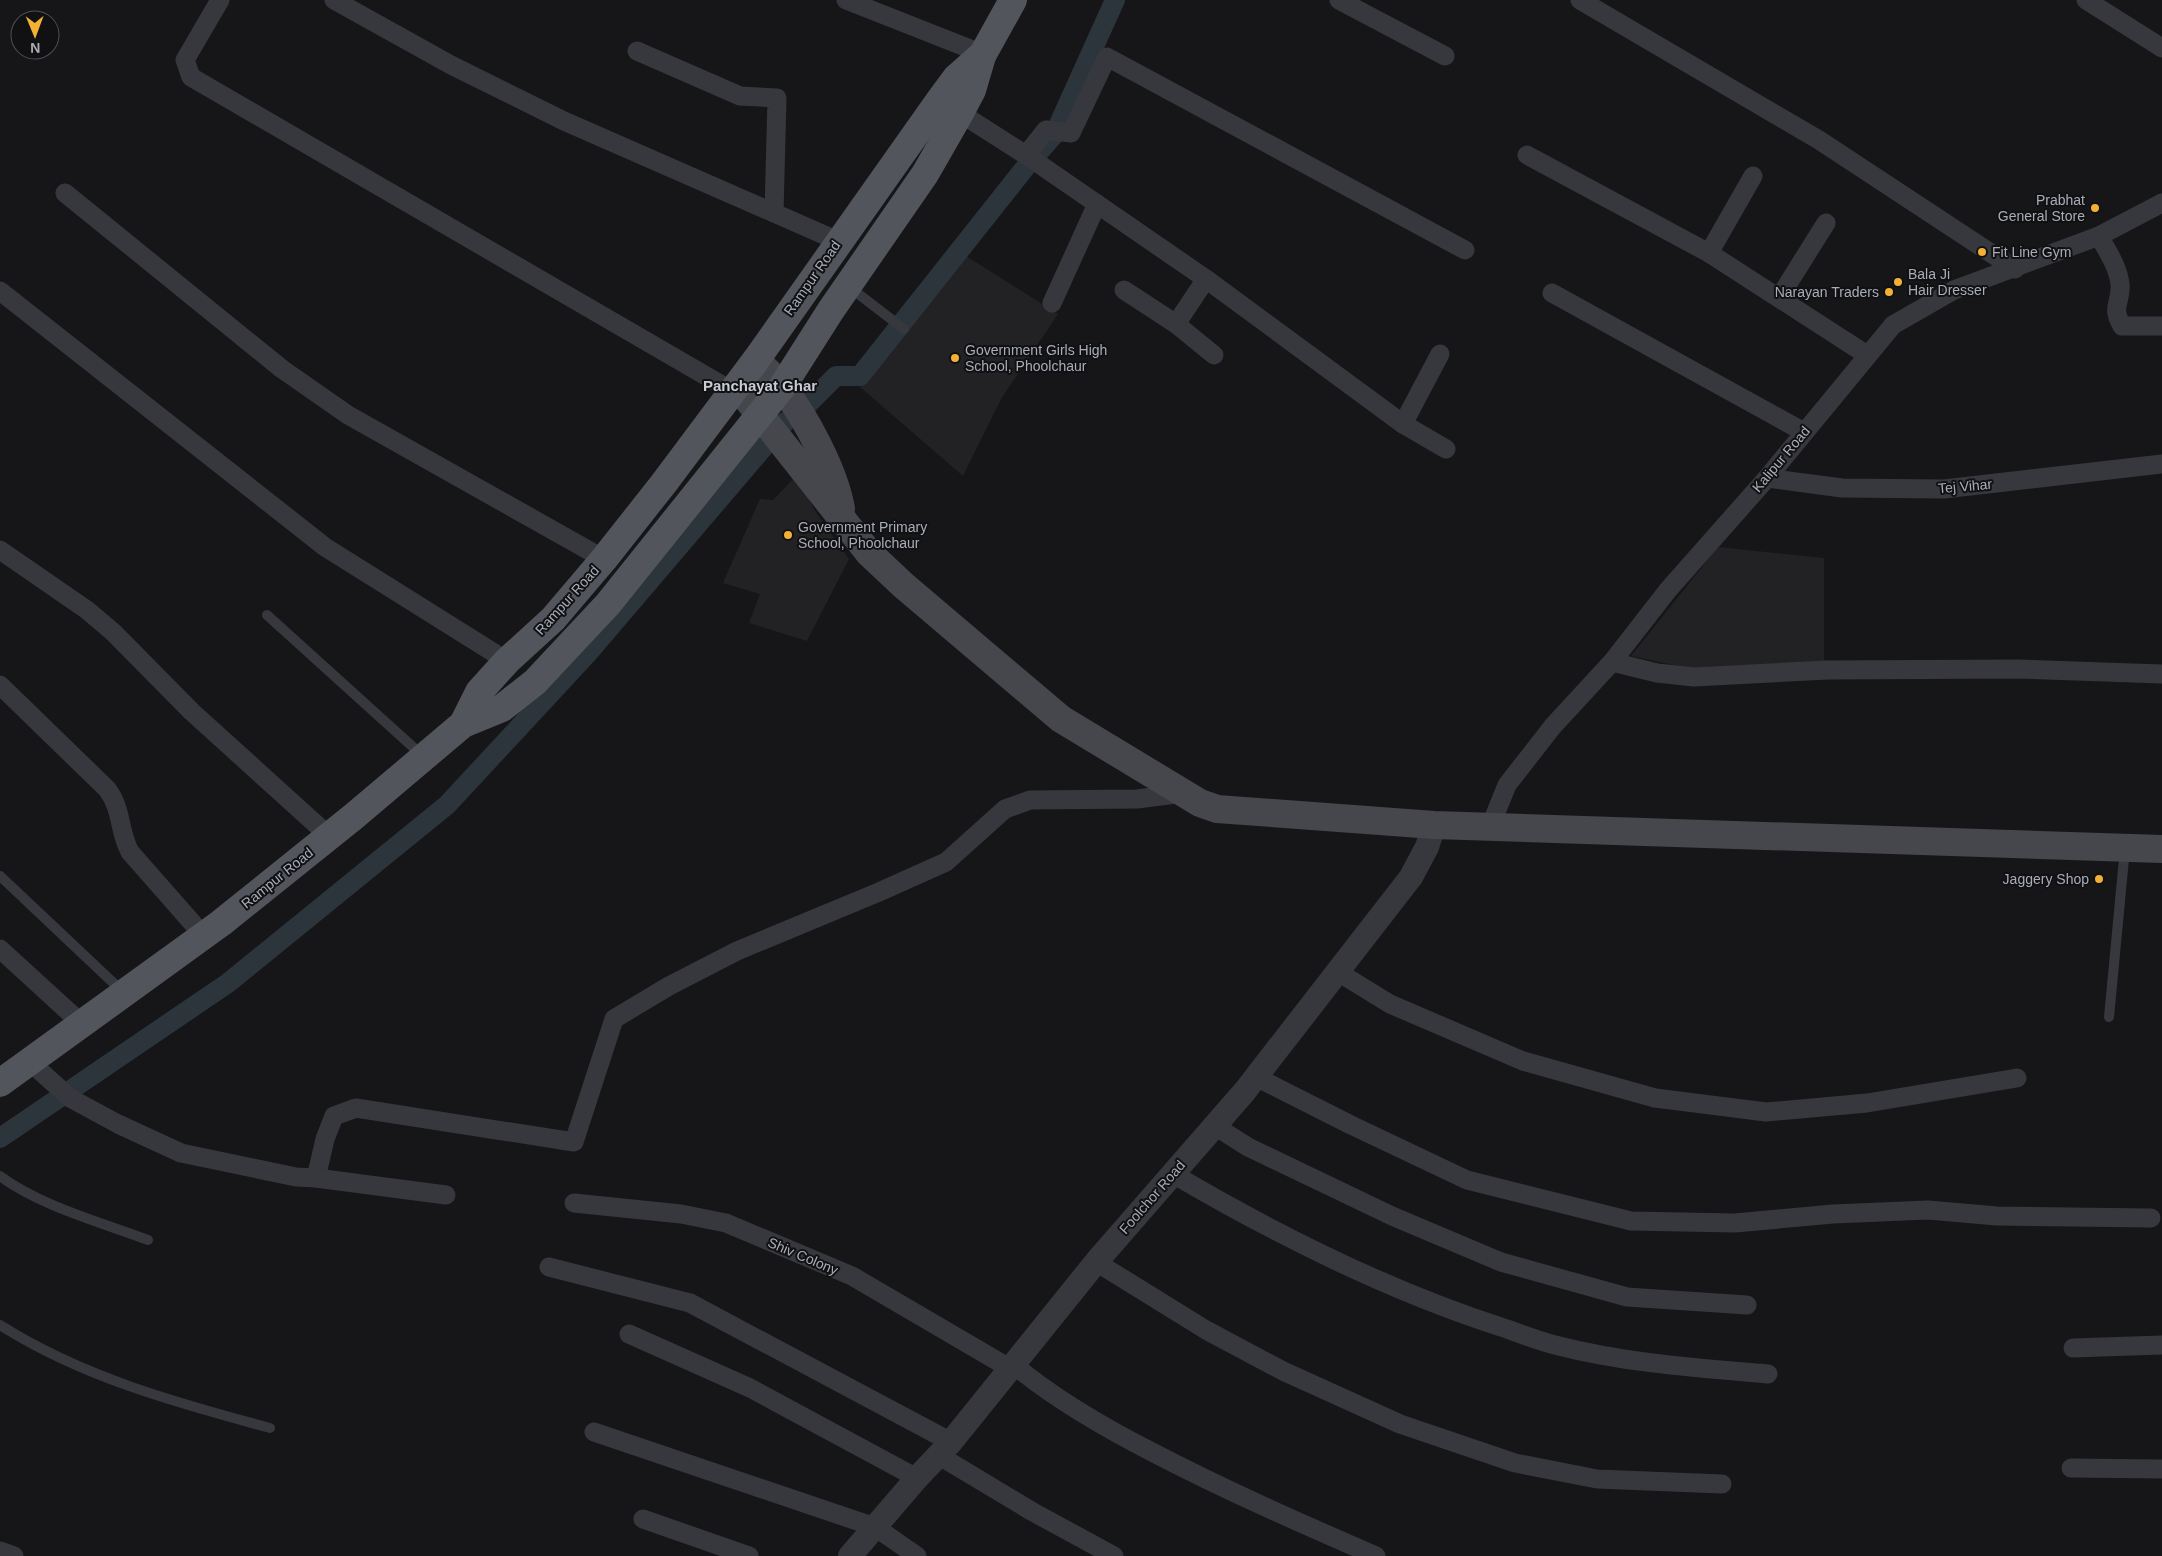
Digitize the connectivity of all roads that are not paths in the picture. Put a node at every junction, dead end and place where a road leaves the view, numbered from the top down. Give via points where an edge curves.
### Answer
1 (220, 0) edge
2 (334, 0) edge
3 (846, 0) edge
4 (1013, 0) edge
5 (1339, 0) edge
6 (1580, 0) edge
7 (2086, 0) edge
8 (2162, 48) edge
9 (637, 51) dead end
10 (983, 54) junction
11 (1445, 56) dead end
12 (960, 113) junction
13 (1527, 155) dead end
14 (1033, 160) junction
15 (1754, 176) dead end
16 (64, 192) dead end
17 (1097, 204) junction
18 (2161, 206) edge
19 (774, 213) junction
20 (1826, 223) dead end
21 (2098, 236) junction
22 (838, 241) junction
23 (1465, 250) dead end
24 (1709, 253) junction
25 (2015, 269) junction
26 (1206, 279) junction
27 (848, 286) junction
28 (1124, 290) dead end
29 (0, 291) edge
30 (1552, 293) dead end
31 (1779, 298) junction
32 (1052, 304) dead end
33 (1176, 324) junction
34 (2162, 326) edge
35 (904, 329) dead end
36 (1440, 354) dead end
37 (1214, 355) dead end
38 (1867, 355) junction
39 (756, 360) junction
40 (782, 387) junction
41 (735, 388) junction
42 (760, 416) junction
43 (1403, 424) junction
44 (1804, 432) junction
45 (1446, 449) dead end
46 (2162, 464) edge
47 (1767, 478) junction
48 (843, 518) junction
49 (0, 550) edge
50 (604, 559) junction
51 (267, 615) dead end
52 (506, 661) junction
53 (1612, 662) junction
54 (2162, 674) edge
55 (0, 686) edge
56 (463, 724) junction
57 (424, 757) junction
58 (1184, 793) junction
59 (1434, 825) junction
60 (1490, 827) junction
61 (329, 836) junction
62 (2125, 847) junction
63 (2162, 849) edge
64 (0, 876) edge
65 (203, 935) junction
66 (0, 949) edge
67 (1338, 972) junction
68 (123, 993) junction
69 (2109, 1017) dead end
70 (81, 1024) junction
71 (29, 1061) junction
72 (1256, 1077) junction
73 (2017, 1078) dead end
74 (0, 1083) edge
75 (1215, 1126) junction
76 (1173, 1174) junction
77 (0, 1176) edge
78 (316, 1178) junction
79 (446, 1195) dead end
80 (574, 1202) dead end
81 (2150, 1218) dead end
82 (148, 1240) dead end
83 (1096, 1262) junction
84 (549, 1267) dead end
85 (1747, 1305) dead end
86 (0, 1325) edge
87 (629, 1334) dead end
88 (2162, 1345) edge
89 (2074, 1348) dead end
90 (1012, 1367) junction
91 (1768, 1374) dead end
92 (270, 1428) dead end
93 (594, 1432) dead end
94 (945, 1448) junction
95 (2071, 1468) dead end
96 (2162, 1469) edge
97 (916, 1478) junction
98 (1722, 1484) dead end
99 (643, 1519) dead end
100 (874, 1527) junction
101 (0, 1551) edge
102 (14, 1556) edge
103 (749, 1556) edge
104 (850, 1556) edge
105 (917, 1556) edge
106 (1114, 1556) edge
107 (1376, 1556) edge

1 - 41 street via 185,60 191,77
2 - 19 street via 451,65 564,121
3 - 10 street
4 - 10 main road, Rampur Road
5 - 11 street
6 - 25 street via 1819,140
7 - 8 street
9 - 19 street via 740,96 777,98
10 - 12 main road via 972,90
10 - 22 main road, Rampur Road via 956,78
12 - 14 street
12 - 27 main road via 925,174
13 - 24 street
14 - 17 street
14 - 23 street via 1046,130 1071,133 1107,57
15 - 24 street
16 - 50 street via 282,370 348,415
17 - 26 street
17 - 32 street
18 - 21 street, Kalipur Road
19 - 22 street
20 - 31 street
21 - 25 street, Kalipur Road
21 - 34 street via 2116,265 2120,285 2115,314 2122,326
22 - 39 main road, Rampur Road
24 - 31 street
25 - 38 street, Kalipur Road via 1954,290 1893,325
26 - 33 street
26 - 43 street
27 - 35 lane
27 - 40 main road
28 - 33 street
29 - 52 street via 325,547
30 - 44 street
31 - 38 street
33 - 37 street
36 - 43 street
38 - 44 street, Kalipur Road
39 - 40 main road
39 - 41 main road, Rampur Road
40 - 42 main road
40 - 48 main road via 838,488
41 - 42 main road
41 - 50 main road, Rampur Road
42 - 48 main road
42 - 56 main road via 608,604 535,682 502,708
43 - 45 street
44 - 47 street, Kalipur Road
46 - 47 street, Tej Vihar via 1944,489 1842,488
47 - 53 street, Kalipur Road via 1668,590
48 - 58 main road via 869,553 903,585 1061,719
49 - 61 street via 87,610 113,632 192,712
50 - 52 main road, Rampur Road via 553,619
51 - 57 lane
52 - 56 main road, Rampur Road via 480,692
53 - 54 street via 1657,673 1694,677 1828,670 2018,668
53 - 60 street, Kalipur Road via 1552,726 1507,785
55 - 65 street via 116,800 130,852
56 - 57 main road, Rampur Road
57 - 61 main road, Rampur Road
58 - 59 main road via 1217,809
58 - 78 street via 1136,798 1030,800 1005,809 946,862 737,951 669,986 614,1019 574,1142 356,1108 334,1116
59 - 60 main road
59 - 67 street, Foolchor Road via 1411,877
60 - 62 main road
61 - 65 main road, Rampur Road
62 - 63 main road
62 - 69 lane
64 - 68 lane
65 - 68 main road, Rampur Road
66 - 70 street
67 - 72 street, Foolchor Road
67 - 73 street via 1390,1004 1523,1061 1655,1098 1766,1112 1867,1102
68 - 70 main road, Rampur Road
70 - 71 main road, Rampur Road
71 - 74 main road, Rampur Road
71 - 78 street via 64,1093 118,1124 181,1153 296,1177
72 - 75 street, Foolchor Road
72 - 81 street via 1467,1180 1630,1221 1735,1223 1928,1210 1996,1216
75 - 76 street, Foolchor Road
75 - 85 street via 1248,1147 1392,1216 1501,1262 1627,1297
76 - 83 street, Foolchor Road
76 - 91 street via 1325,1256 1443,1308 1555,1345 1655,1364
77 - 82 lane via 33,1196
78 - 79 street
80 - 90 street, Shiv Colony via 681,1214 726,1223 852,1276
83 - 90 street, Foolchor Road
83 - 98 street via 1206,1330 1283,1371 1400,1424 1515,1463 1597,1479
84 - 94 street via 690,1303
86 - 92 lane via 96,1374 185,1406
87 - 97 street via 750,1388
88 - 89 street
90 - 94 street, Foolchor Road
90 - 107 street, Shiv Colony via 1095,1422 1216,1485
93 - 100 street
94 - 97 street, Foolchor Road
94 - 106 street via 1033,1512
95 - 96 street
97 - 100 street, Foolchor Road
99 - 103 street
100 - 104 street, Foolchor Road
100 - 105 street
101 - 102 street

